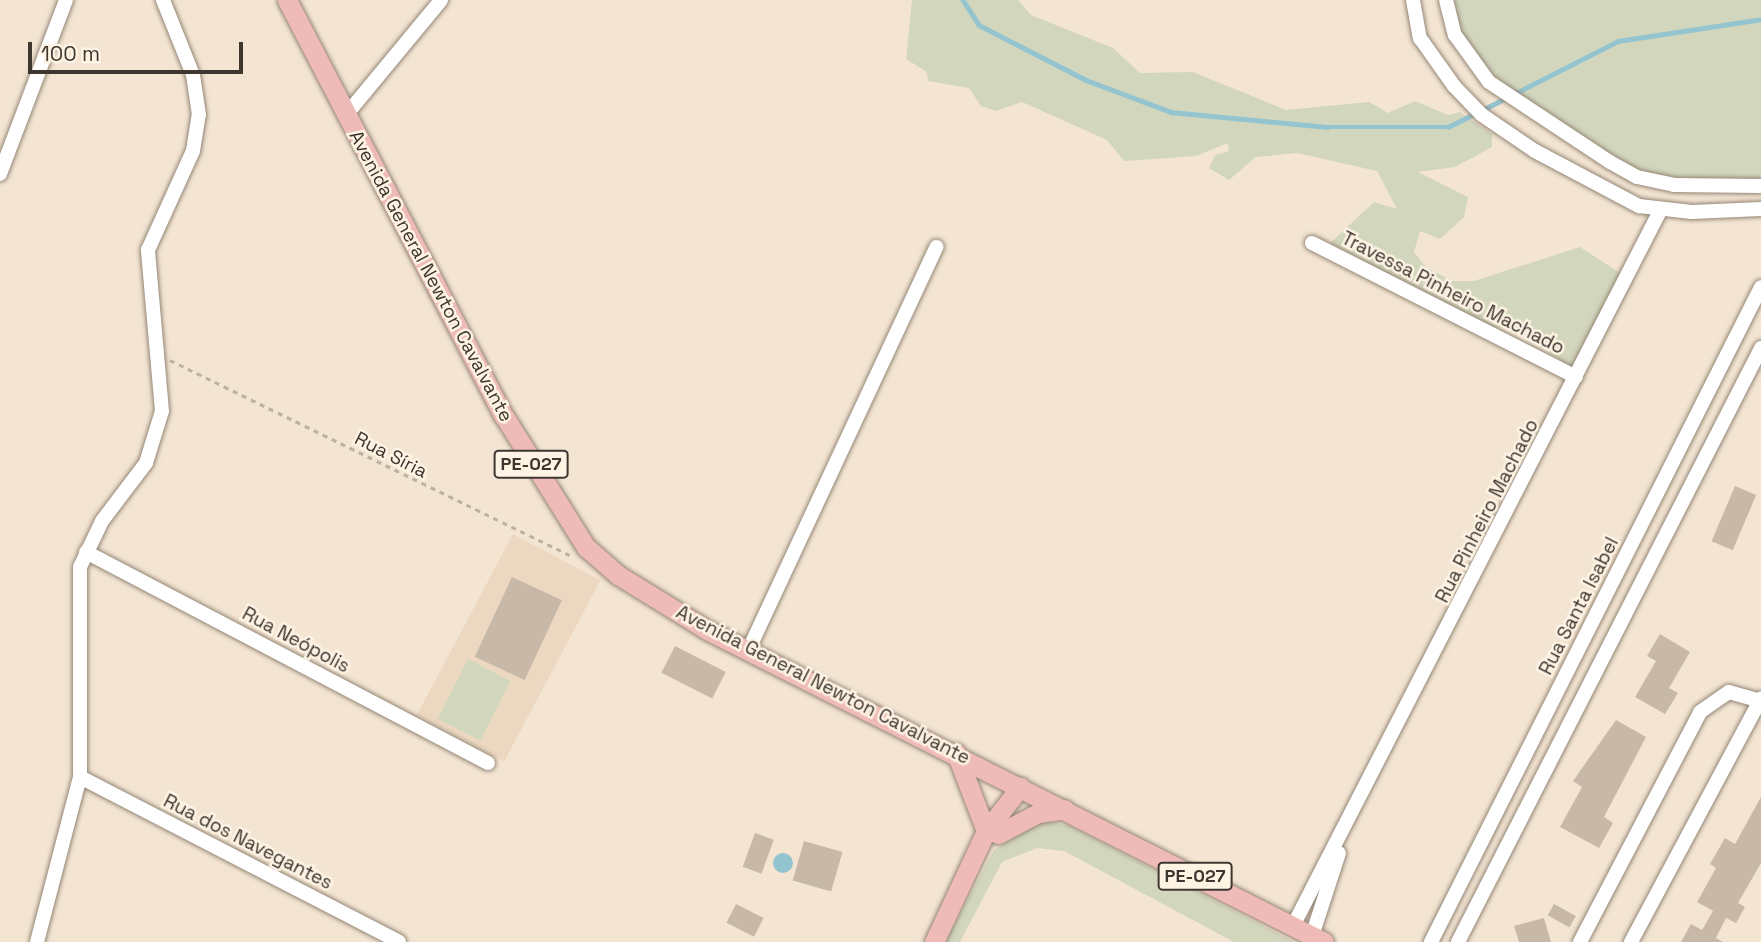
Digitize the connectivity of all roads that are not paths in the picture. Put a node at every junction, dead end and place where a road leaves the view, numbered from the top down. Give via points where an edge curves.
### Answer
1 (65, 0) edge
2 (163, 0) edge
3 (287, 0) edge
4 (441, 0) edge
5 (1413, 0) edge
6 (1446, 0) edge
7 (346, 115) junction
8 (0, 174) edge
9 (1761, 186) edge
10 (1761, 209) edge
11 (1660, 211) junction
12 (1312, 243) dead end
13 (936, 247) dead end
14 (1761, 287) edge
15 (1761, 348) edge
16 (1576, 377) junction
17 (86, 552) junction
18 (748, 651) junction
19 (1760, 700) edge
20 (955, 752) junction
21 (488, 763) dead end
22 (80, 777) junction
23 (1020, 787) junction
24 (1066, 809) junction
25 (1348, 828) junction
26 (992, 833) junction
27 (1293, 926) junction
28 (1318, 939) edge
29 (37, 942) edge
30 (399, 942) edge
31 (934, 942) edge
32 (1431, 942) edge
33 (1458, 942) edge
34 (1580, 942) edge
35 (1630, 942) edge

1 - 8 street
2 - 17 street via 193,75 199,116 193,151 148,250 162,411 153,447
3 - 7 main road, Avenida General Newton Cavalvante / PE-027
4 - 7 street
5 - 11 street via 1420,38 1477,111 1600,188
6 - 9 street via 1464,51 1500,91 1637,177 1674,185
7 - 18 main road, Avenida General Newton Cavalvante / PE-027 via 566,522 618,575
10 - 11 street
11 - 16 street, Rua Pinheiro Machado
12 - 16 street, Travessa Pinheiro Machado
13 - 18 street
14 - 32 street, Rua Santa Isabel
15 - 33 street
16 - 25 street, Rua Pinheiro Machado
17 - 21 street, Rua Neópolis
17 - 22 street via 76,588 84,716
18 - 20 main road, Avenida General Newton Cavalvante / PE-027
19 - 34 street via 1728,692 1700,712
19 - 35 street
20 - 23 main road, Avenida General Newton Cavalvante / PE-027
20 - 26 main road
22 - 29 street
22 - 30 street, Rua dos Navegantes
23 - 24 main road, Avenida General Newton Cavalvante / PE-027
23 - 26 main road
24 - 26 main road via 1038,813
24 - 27 main road, Avenida General Newton Cavalvante / PE-027
25 - 27 street
25 - 28 street
26 - 31 main road
27 - 28 main road, Avenida General Newton Cavalvante / PE-027

